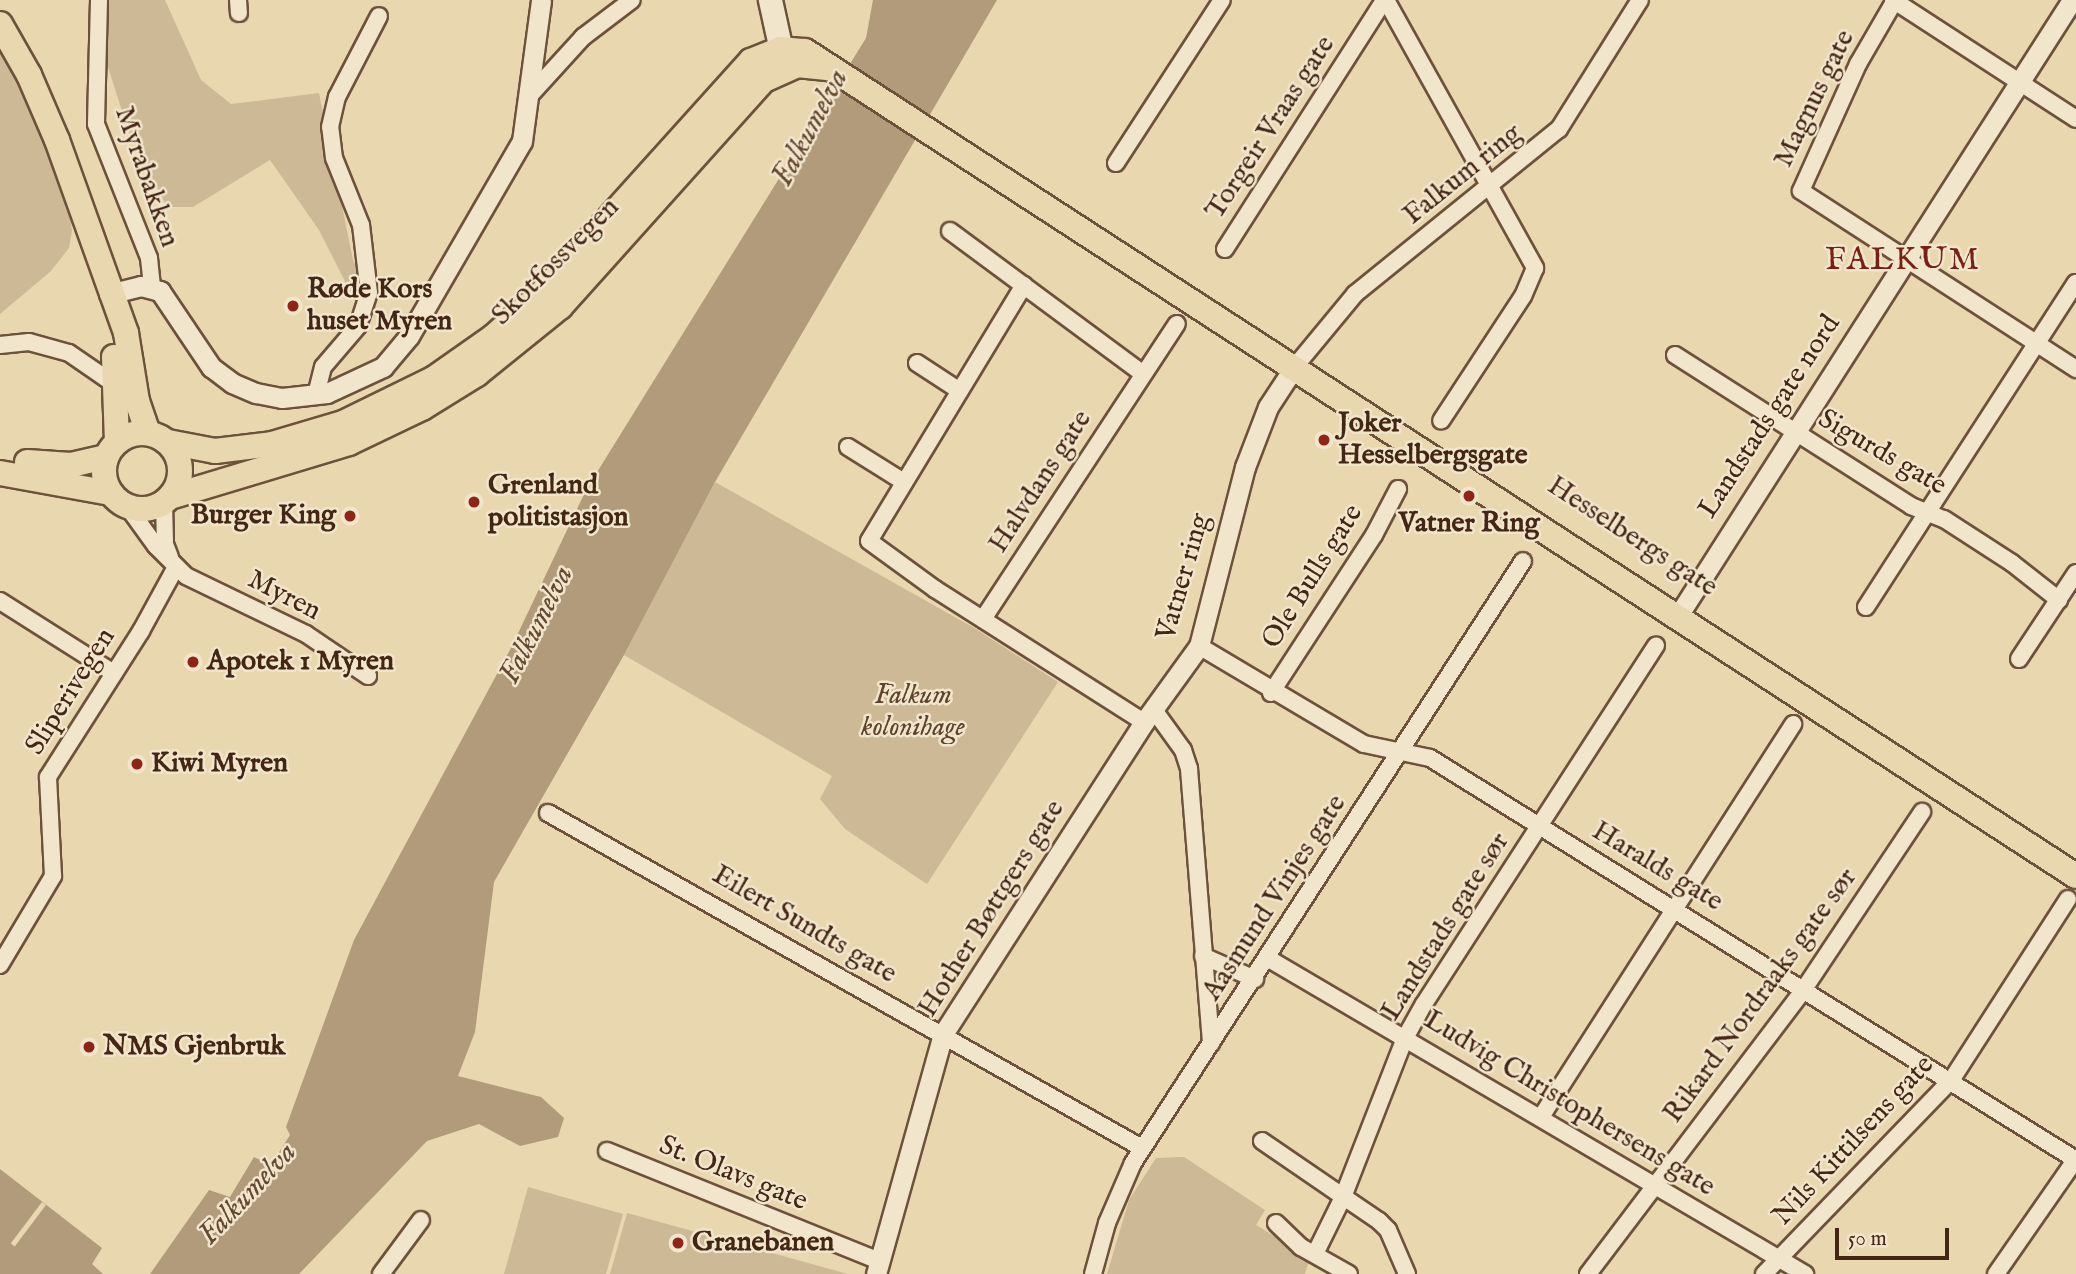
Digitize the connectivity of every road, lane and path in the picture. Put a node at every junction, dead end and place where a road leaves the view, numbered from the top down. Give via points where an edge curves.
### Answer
1 (99, 0) edge
2 (541, 0) edge
3 (632, 0) edge
4 (770, 0) edge
5 (1222, 0) edge
6 (1385, 0) edge
7 (1640, 0) edge
8 (2072, 0) edge
9 (1894, 1) edge
10 (379, 16) dead end
11 (0, 24) edge
12 (782, 58) junction
13 (2020, 82) junction
14 (532, 93) junction
15 (2076, 119) edge
16 (1116, 163) dead end
17 (1488, 189) junction
18 (950, 231) dead end
19 (1225, 249) dead end
20 (1904, 260) junction
21 (2076, 283) edge
22 (1024, 285) junction
23 (152, 287) junction
24 (109, 294) junction
25 (1177, 324) dead end
26 (2036, 344) junction
27 (0, 345) edge
28 (1675, 355) dead end
29 (917, 363) dead end
30 (1297, 364) junction
31 (2076, 369) edge
32 (1143, 374) junction
33 (117, 386) junction
34 (963, 386) junction
35 (316, 395) junction
36 (1441, 421) dead end
37 (1793, 432) junction
38 (158, 437) junction
39 (848, 447) dead end
40 (111, 449) junction
41 (0, 458) edge
42 (0, 473) edge
43 (904, 482) junction
44 (1398, 489) dead end
45 (119, 499) junction
46 (167, 499) junction
47 (1928, 514) junction
48 (1523, 561) dead end
49 (175, 566) junction
50 (2076, 573) edge
51 (2059, 600) junction
52 (0, 601) edge
53 (1866, 607) dead end
54 (1680, 612) junction
55 (983, 620) junction
56 (1656, 645) dead end
57 (1199, 646) junction
58 (2019, 659) dead end
59 (114, 673) junction
60 (368, 676) dead end
61 (1271, 693) junction
62 (1149, 716) junction
63 (1793, 724) dead end
64 (1401, 750) junction
65 (1922, 812) dead end
66 (548, 813) dead end
67 (1539, 827) junction
68 (2044, 852) junction
69 (2076, 866) edge
70 (2072, 887) edge
71 (1676, 910) junction
72 (1203, 956) junction
73 (1269, 959) junction
74 (0, 965) edge
75 (1255, 979) junction
76 (1804, 989) junction
77 (943, 1034) junction
78 (1405, 1038) junction
79 (1211, 1043) junction
80 (1952, 1079) junction
81 (1541, 1117) junction
82 (1262, 1141) dead end
83 (1142, 1148) junction
84 (607, 1151) dead end
85 (2076, 1160) edge
86 (1656, 1186) junction
87 (1343, 1197) junction
88 (421, 1220) dead end
89 (1276, 1223) dead end
90 (1315, 1254) junction
91 (1779, 1259) junction
92 (878, 1268) edge
93 (381, 1274) edge
94 (1093, 1274) edge
95 (1349, 1274) edge
96 (1407, 1274) edge
97 (1588, 1274) edge
98 (1764, 1274) edge
99 (1805, 1274) edge
100 (1996, 1274) edge

1 - 23 street, Myrabakken via 96,124 149,258
2 - 14 street
3 - 14 street via 583,37
4 - 12 main road
5 - 16 street
6 - 17 street
6 - 19 street, Torgeir Vraas gate
7 - 17 street, Falkum ring via 1559,130
8 - 13 street, Landstads gate nord
9 - 13 street
9 - 20 street, Magnus gate via 1857,64 1801,191
10 - 35 street via 330,116 334,158 356,206 369,293 358,326 323,367
11 - 24 main road via 43,105
12 - 30 main road, Hesselbergs gate via 805,51 1113,248 1132,266
12 - 38 main road, Skotfossvegen via 743,68 568,266 517,316 453,367 369,413 283,441 215,451
12 - 46 main road, Skotfossvegen via 560,307 477,374 422,408 349,443
13 - 15 street
13 - 20 street, Landstads gate nord
14 - 35 street via 515,156 401,349 372,374
17 - 30 street, Falkum ring via 1355,293
17 - 36 street via 1530,255 1533,280
18 - 22 street
20 - 26 street, Magnus gate
20 - 37 street, Landstads gate nord
21 - 26 street
22 - 32 street
22 - 34 street
23 - 24 street
23 - 35 street via 169,300 191,342 221,376 270,396
24 - 33 main road
24 - 38 main road via 126,333 137,401
25 - 32 street, Halvdans gate
26 - 31 street, Magnus gate
26 - 47 street
27 - 33 street via 29,341 69,353
28 - 37 street, Sigurds gate
29 - 34 street
30 - 54 main road, Hesselbergs gate
30 - 57 street, Vatner ring via 1268,407 1245,467
32 - 55 street, Halvdans gate
33 - 40 main road
34 - 43 street
37 - 47 street, Sigurds gate
37 - 54 street, Landstads gate nord
38 - 40 main road via 132,433
38 - 46 main road via 180,469
39 - 43 street
40 - 41 main road via 71,465
40 - 45 main road via 103,475
42 - 45 main road
43 - 55 street via 869,541
44 - 61 street, Ole Bulls gate via 1374,535
45 - 46 main road via 146,509
45 - 49 street, Myren
46 - 49 street via 165,544
47 - 51 street, Sigurds gate via 2012,563
47 - 53 street
48 - 64 street, Aasmund Vinjes gate
49 - 59 street, Sliperivegen
49 - 60 street, Myren via 306,634
50 - 51 street
51 - 58 street
52 - 59 street
54 - 68 main road, Hesselbergs gate
55 - 62 street
56 - 67 street, Landstads gate sør
57 - 61 street, Haralds gate
57 - 62 street, Vatner ring
59 - 74 street, Sliperivegen via 48,777 53,876
61 - 64 street, Haralds gate via 1364,744
62 - 72 street via 1183,750 1188,769
62 - 77 street, Hother Bøttgers gate
63 - 71 street
64 - 67 street, Haralds gate via 1430,758
64 - 73 street, Aasmund Vinjes gate
65 - 76 street, Rikard Nordraaks gate sør
66 - 77 street, Eilert Sundts gate
67 - 71 street, Haralds gate
67 - 78 street, Landstads gate sør
68 - 69 main road, Hesselbergs gate
68 - 70 main road, Hesselbergs gate
70 - 80 street, Nils Kittilsens gate
71 - 76 street, Haralds gate
71 - 81 street
72 - 75 street
72 - 79 street
73 - 75 street, Aasmund Vinjes gate
73 - 78 street, Ludvig Christophersens gate
75 - 79 street, Aasmund Vinjes gate
76 - 80 street, Haralds gate
76 - 86 street, Rikard Nordraaks gate sør
77 - 83 street, Eilert Sundts gate
77 - 92 street, Hother Bøttgers gate
78 - 81 street, Ludvig Christophersens gate
78 - 87 street, Landstads gate sør
79 - 83 street, Aasmund Vinjes gate
80 - 85 street, Haralds gate
80 - 91 street, Nils Kittilsens gate
81 - 86 street, Ludvig Christophersens gate
82 - 87 street
83 - 94 street, Aasmund Vinjes gate via 1121,1188
84 - 92 street, St. Olavs gate
85 - 100 street
86 - 91 street, Ludvig Christophersens gate
86 - 97 street, Rikard Nordraaks gate sør
87 - 90 street, Landstads gate sør
87 - 96 street via 1388,1230
88 - 93 street
89 - 90 street
90 - 95 street
91 - 98 street, Nils Kittilsens gate
91 - 99 street, Ludvig Christophersens gate

